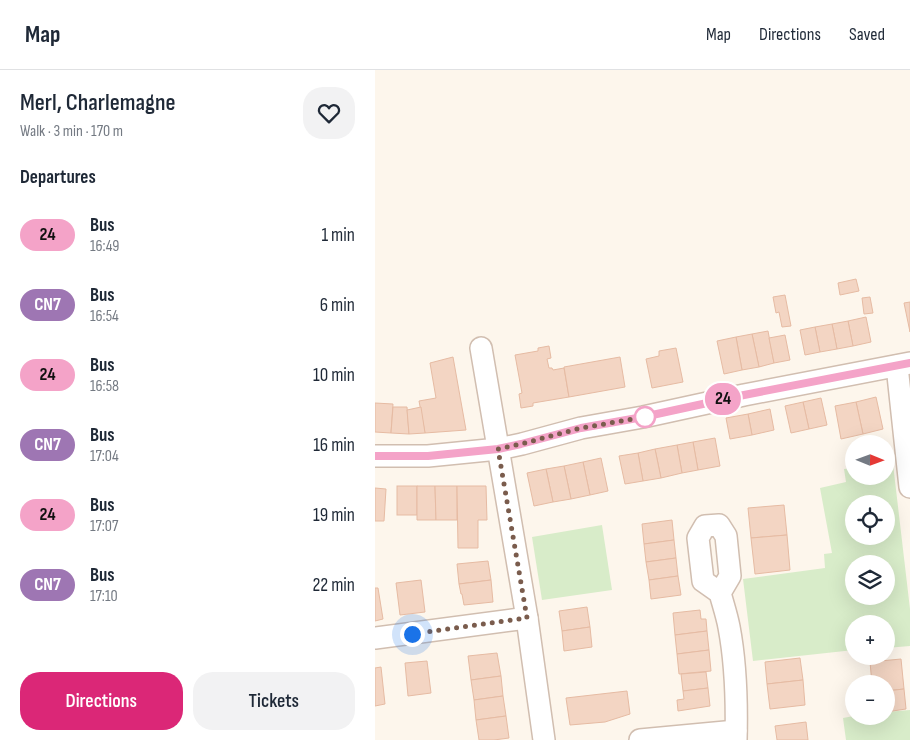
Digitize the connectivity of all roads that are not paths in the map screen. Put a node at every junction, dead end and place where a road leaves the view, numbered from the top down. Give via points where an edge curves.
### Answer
1 (481, 348) dead end
2 (903, 364) edge
3 (498, 449) junction
4 (375, 456) edge
5 (910, 487) edge
6 (720, 593) dead end
7 (527, 618) junction
8 (375, 638) edge
9 (736, 735) edge
10 (544, 740) edge
11 (640, 740) edge

1 - 3 street
2 - 3 street via 581,428
2 - 5 street
3 - 4 street via 428,456
3 - 7 street
6 - 9 street via 729,627 734,667
7 - 8 street
7 - 10 street
9 - 11 street

